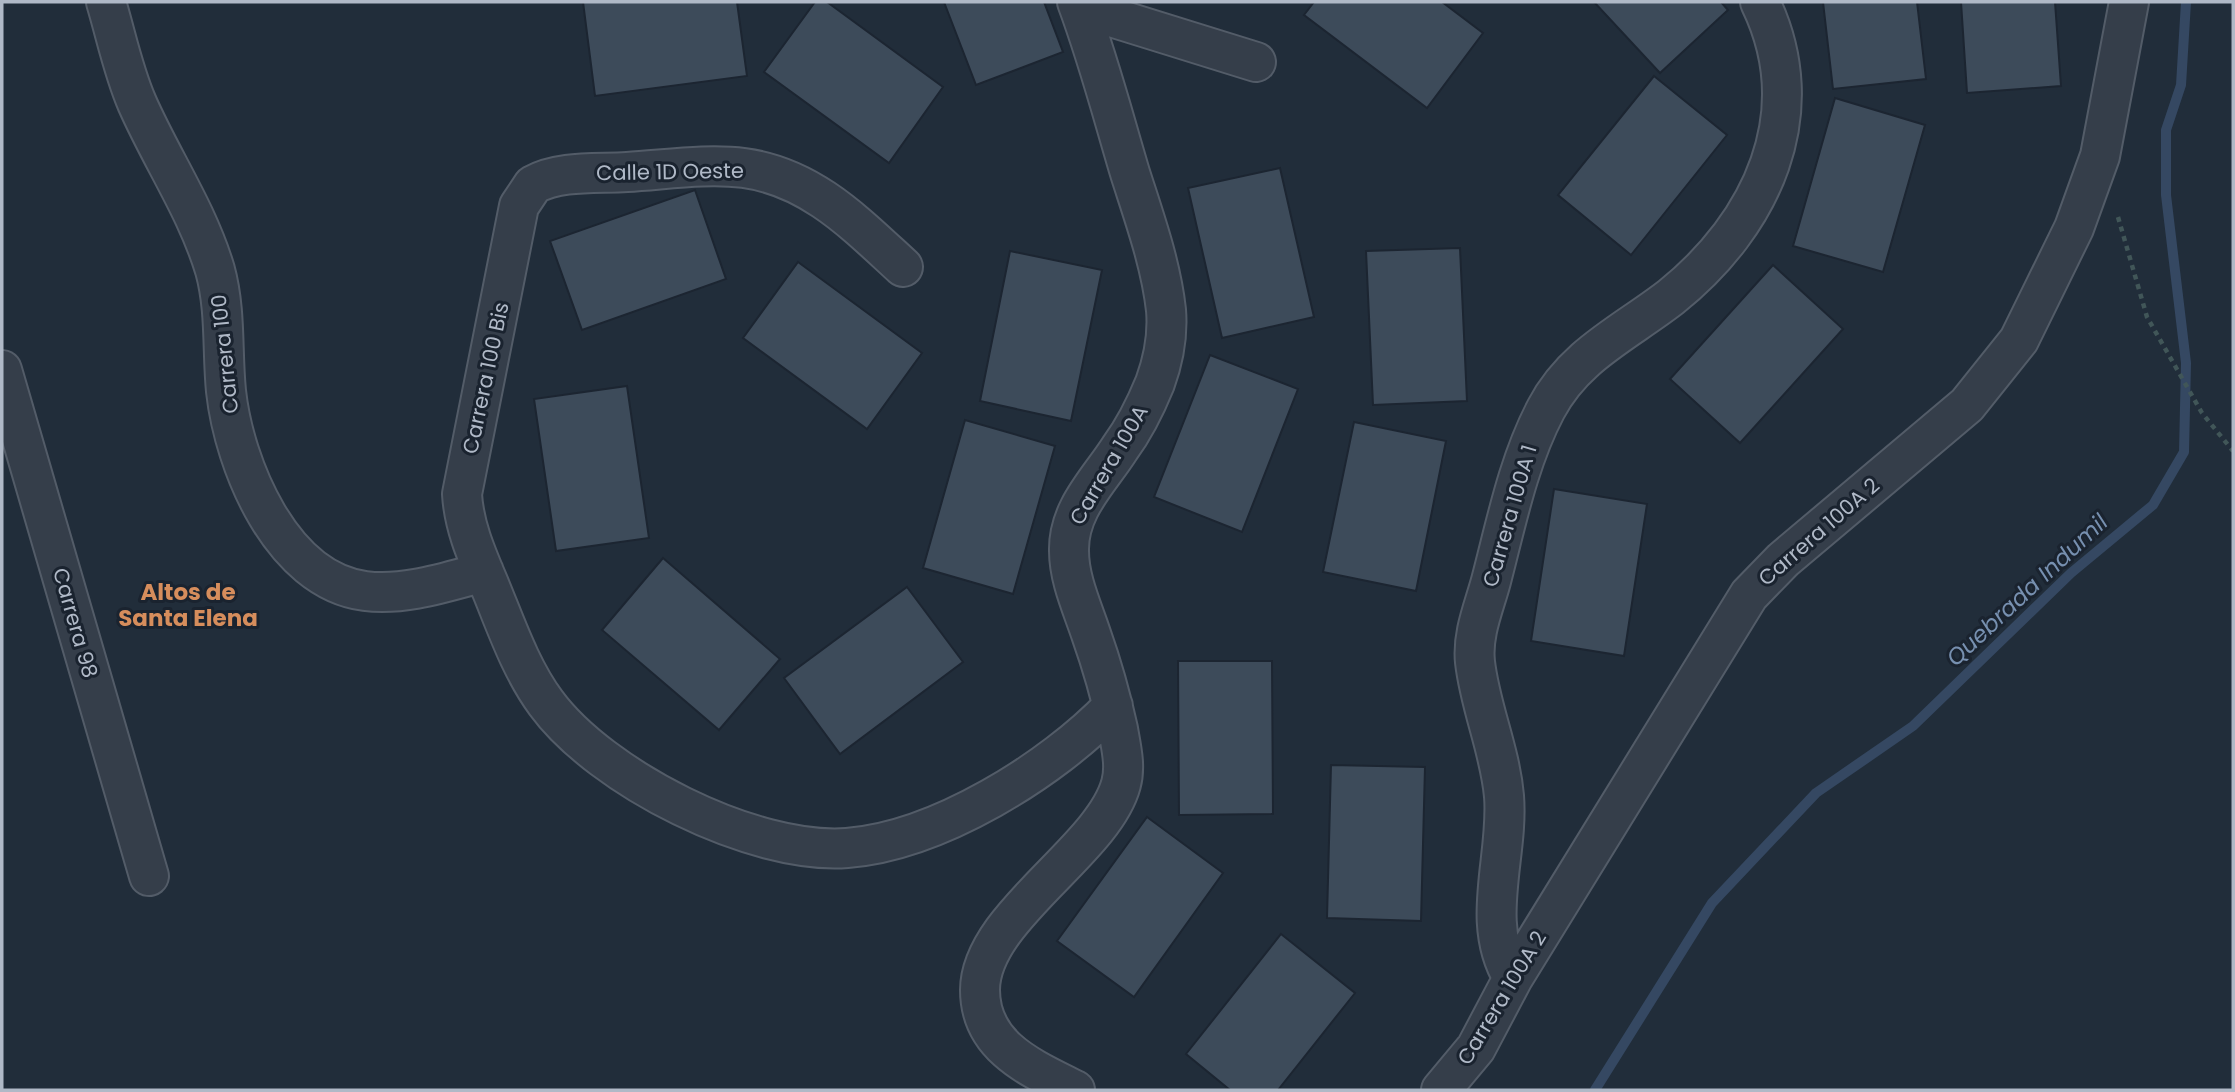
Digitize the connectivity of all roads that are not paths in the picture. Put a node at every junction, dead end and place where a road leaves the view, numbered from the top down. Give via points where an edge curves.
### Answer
1 (106, 2) edge
2 (1760, 2) edge
3 (2129, 2) edge
4 (1078, 4) edge
5 (1256, 62) dead end
6 (533, 185) joint
7 (903, 267) dead end
8 (2, 370) edge
9 (484, 572) junction
10 (1113, 706) junction
11 (149, 876) dead end
12 (1513, 978) junction
13 (1075, 1090) edge
14 (1441, 1090) edge

1 - 9 street, Carrera 100 via 136,101 194,215 215,272 231,418 245,466 270,520 302,559 331,580 362,591 421,588
2 - 12 street, Carrera 100A 1 via 1776,41 1780,67 1781,118 1769,172 1719,251 1669,299 1579,364 1548,405 1522,468 1480,617 1474,659 1506,818 1495,929 1503,961
3 - 12 street, Carrera 100A 2 via 2100,156 2074,228 2019,340 1967,405 1749,594
4 - 5 street
4 - 10 street, Carrera 100A via 1143,216 1166,313 1166,338 1155,384 1132,430 1078,509 1069,540 1071,571
6 - 7 street, Calle 1D Oeste via 562,175 725,167 759,171 818,194
6 - 9 street, Carrera 100 Bis via 519,206 462,494 466,523
8 - 11 street, Carrera 98
9 - 10 street, Carrera 100 Bis via 531,679 546,703 584,743 644,785 702,816 793,843 848,848 937,823 1046,766
10 - 13 street, Carrera 100A via 1123,755 1118,792 1099,823 1013,920 981,975 983,1010 996,1041 1010,1054
12 - 14 street, Carrera 100A 2 via 1476,1048

